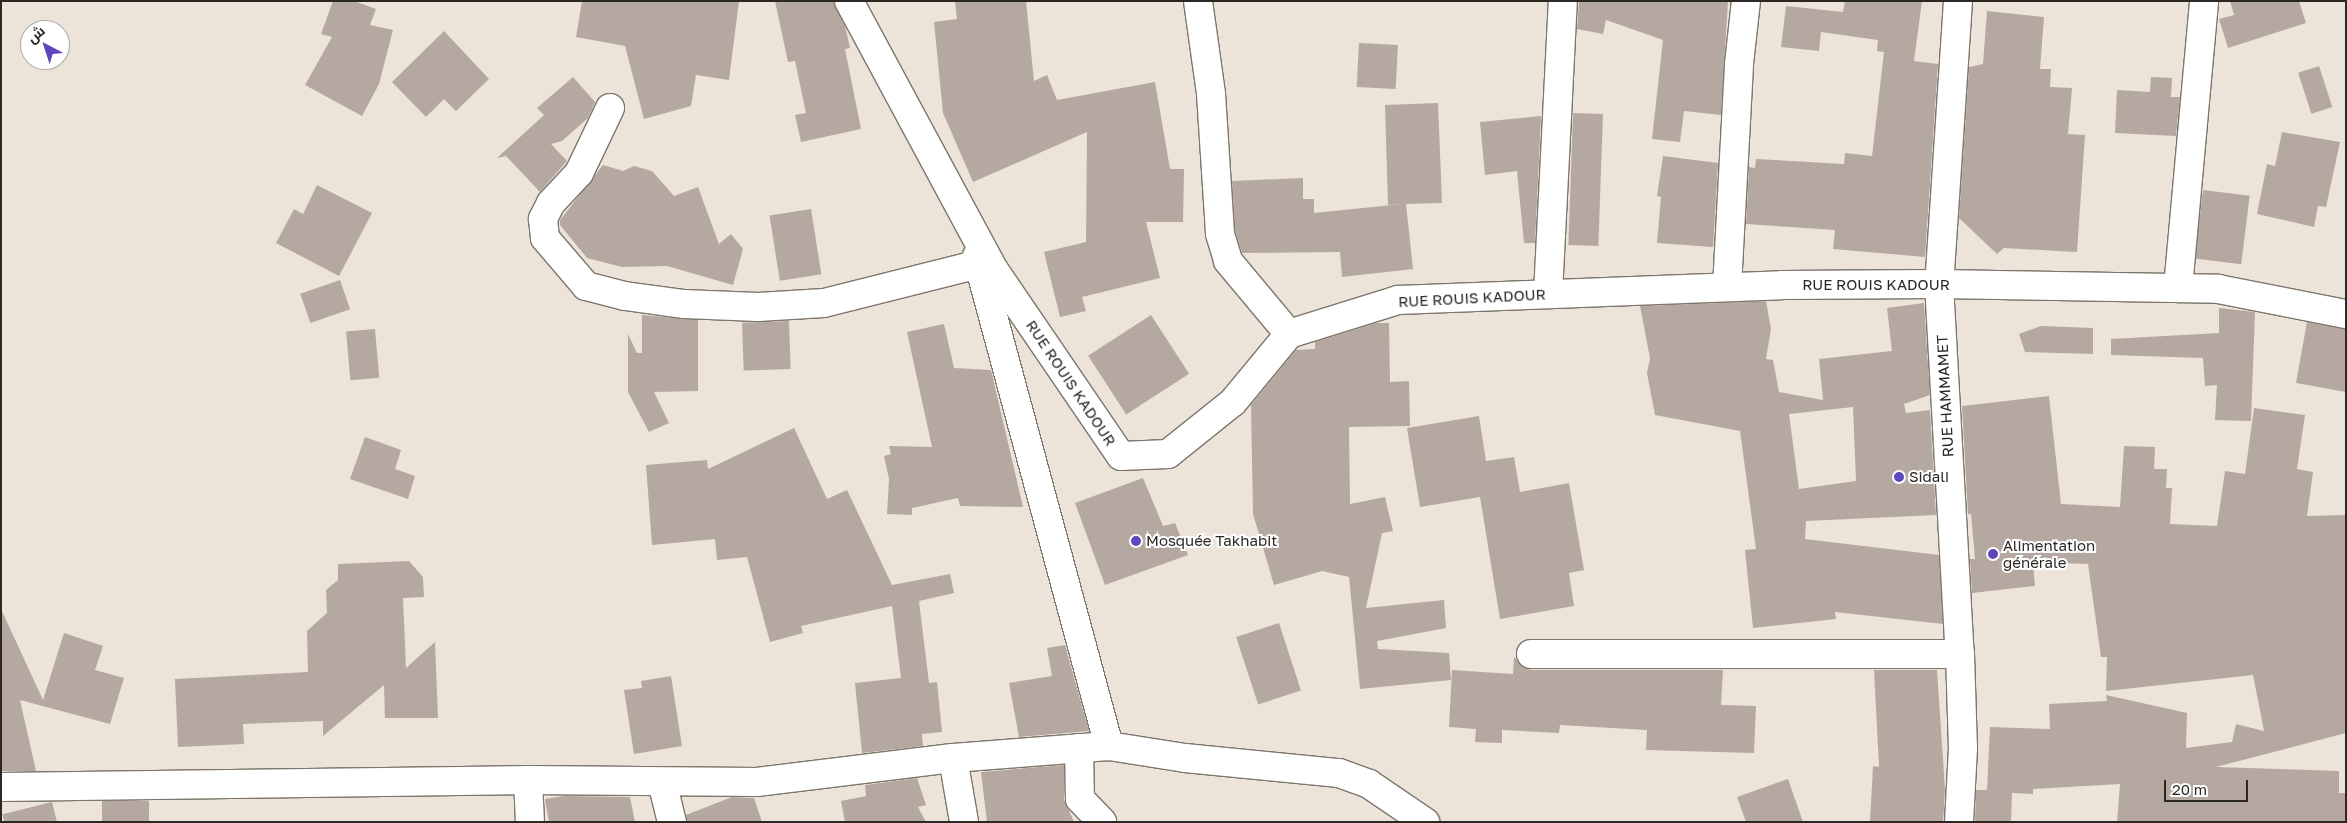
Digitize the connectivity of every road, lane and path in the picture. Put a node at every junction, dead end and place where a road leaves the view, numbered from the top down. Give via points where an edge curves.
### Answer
1 (849, 1) edge
2 (1198, 1) edge
3 (1562, 1) edge
4 (1746, 1) edge
5 (1958, 1) edge
6 (2204, 1) edge
7 (610, 108) dead end
8 (966, 218) junction
9 (979, 264) junction
10 (1939, 284) junction
11 (1727, 287) junction
12 (2178, 288) junction
13 (1548, 294) junction
14 (2346, 314) edge
15 (1289, 334) junction
16 (1531, 654) dead end
17 (1960, 654) junction
18 (1109, 746) junction
19 (1079, 748) junction
20 (953, 758) junction
21 (528, 780) junction
22 (662, 782) junction
23 (1, 787) edge
24 (530, 822) edge
25 (672, 822) edge
26 (964, 822) edge
27 (1102, 822) edge
28 (1425, 822) edge
29 (1960, 822) edge

1 - 8 street, RUE ROUIS KADOUR
2 - 15 street via 1211,94 1220,234 1228,261
3 - 13 street
4 - 11 street via 1739,64
5 - 10 street, RUE HAMMAMET
6 - 12 street
7 - 9 street via 579,173 551,203 543,219 545,238 586,286 625,296 684,304 786,306 824,303
8 - 9 street
8 - 15 street, RUE ROUIS KADOUR via 994,270 1121,456 1168,454 1233,402
9 - 18 street
10 - 11 street, RUE ROUIS KADOUR
10 - 12 street, RUE ROUIS KADOUR
10 - 17 street, RUE HAMMAMET
11 - 13 street, RUE ROUIS KADOUR
12 - 14 street, RUE ROUIS KADOUR via 2218,289
13 - 15 street, RUE ROUIS KADOUR via 1398,300
16 - 17 street
17 - 29 street, RUE HAMMAMET via 1963,748
18 - 19 street
18 - 28 street via 1185,758 1339,773 1369,784
19 - 20 street
19 - 27 street via 1080,799
20 - 22 street via 757,782
20 - 26 street
21 - 22 street
21 - 23 street
21 - 24 street
22 - 25 street

